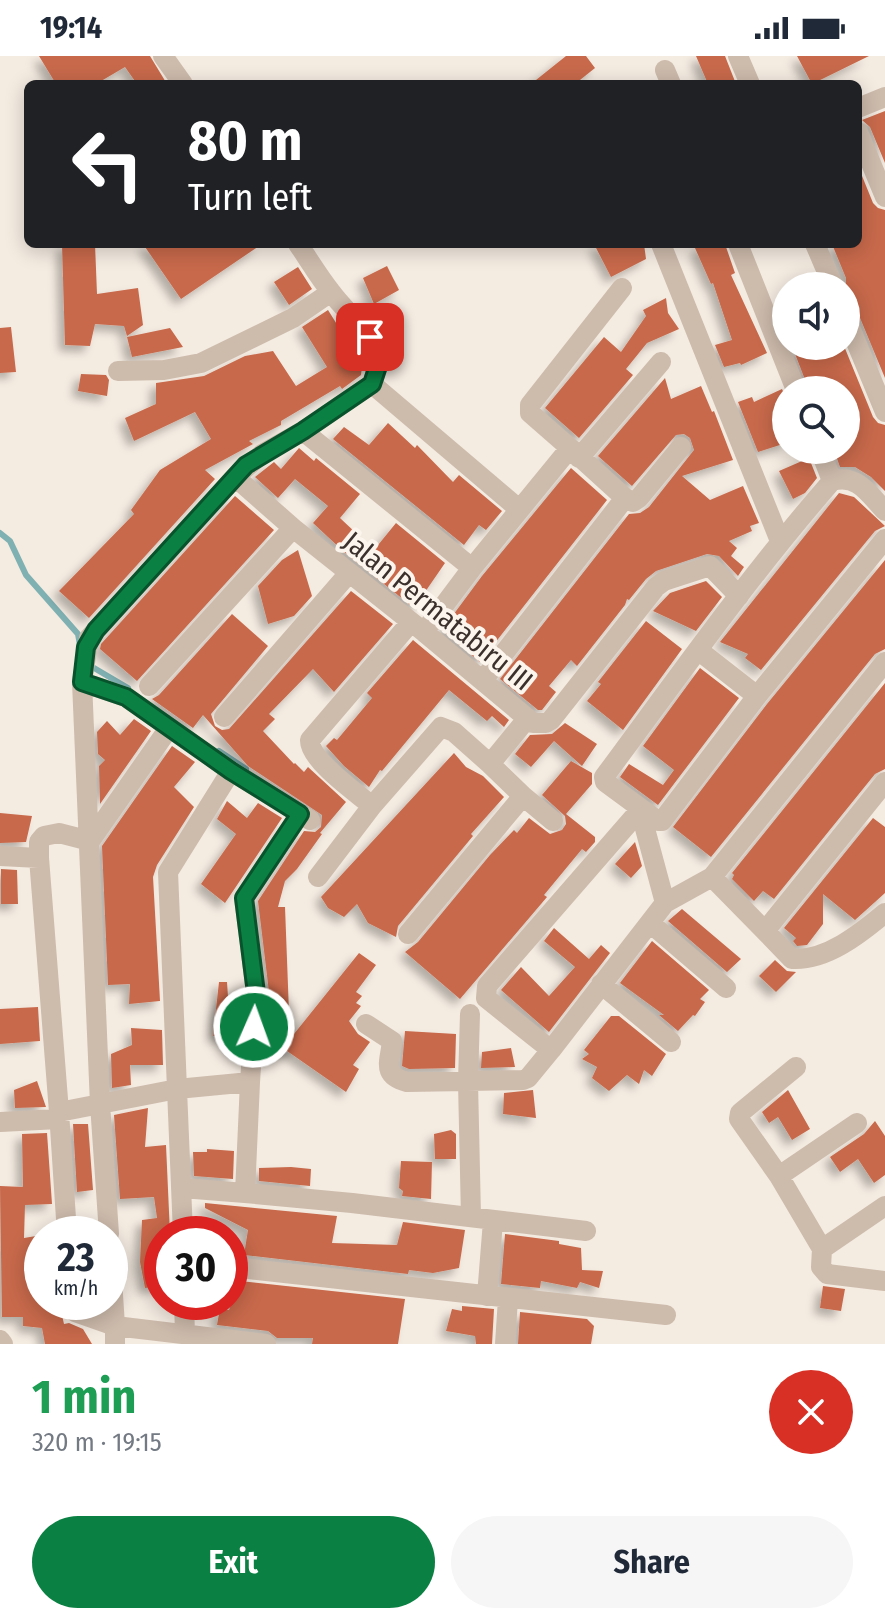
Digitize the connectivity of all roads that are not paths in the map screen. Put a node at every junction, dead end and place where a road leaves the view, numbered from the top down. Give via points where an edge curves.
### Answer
1 (163, 56) edge
2 (738, 56) edge
3 (180, 80) edge
4 (748, 80) edge
5 (885, 97) edge
6 (862, 106) edge
7 (862, 142) edge
8 (885, 197) edge
9 (301, 248) edge
10 (663, 248) edge
11 (740, 248) edge
12 (817, 248) edge
13 (827, 272) edge
14 (622, 288) dead end
15 (331, 292) junction
16 (860, 352) edge
17 (661, 362) dead end
18 (118, 371) dead end
19 (790, 376) edge
20 (372, 384) junction
21 (885, 412) edge
22 (303, 431) junction
23 (681, 447) dead end
24 (575, 453) junction
25 (825, 464) edge
26 (235, 477) junction
27 (832, 481) junction
28 (625, 498) junction
29 (519, 509) junction
30 (885, 511) edge
31 (293, 528) junction
32 (885, 539) edge
33 (780, 541) junction
34 (472, 568) junction
35 (349, 573) junction
36 (739, 596) junction
37 (418, 627) junction
38 (698, 650) junction
39 (885, 662) edge
40 (483, 680) junction
41 (82, 682) junction
42 (149, 686) dead end
43 (757, 696) junction
44 (224, 717) dead end
45 (526, 720) junction
46 (169, 728) junction
47 (490, 764) junction
48 (231, 771) junction
49 (885, 782) edge
50 (523, 796) junction
51 (372, 806) junction
52 (640, 810) junction
53 (553, 821) dead end
54 (90, 841) junction
55 (0, 856) edge
56 (39, 858) junction
57 (318, 877) dead end
58 (712, 877) junction
59 (665, 903) junction
60 (885, 913) edge
61 (650, 923) junction
62 (765, 931) junction
63 (408, 934) dead end
64 (601, 984) junction
65 (726, 988) dead end
66 (470, 1014) dead end
67 (366, 1024) dead end
68 (671, 1042) dead end
69 (551, 1050) junction
70 (796, 1067) dead end
71 (250, 1082) junction
72 (468, 1082) junction
73 (177, 1089) junction
74 (100, 1104) junction
75 (59, 1115) junction
76 (0, 1122) edge
77 (857, 1123) dead end
78 (779, 1176) junction
79 (182, 1188) junction
80 (245, 1193) junction
81 (885, 1206) edge
82 (66, 1216) edge
83 (108, 1216) edge
84 (183, 1216) edge
85 (471, 1217) junction
86 (493, 1221) junction
87 (586, 1231) dead end
88 (822, 1249) junction
89 (248, 1269) edge
90 (885, 1281) edge
91 (487, 1296) junction
92 (508, 1299) junction
93 (666, 1315) dead end
94 (89, 1320) edge
95 (185, 1320) edge
96 (185, 1334) junction
97 (115, 1335) edge
98 (266, 1344) edge
99 (505, 1344) edge

1 - 3 street
2 - 4 street
5 - 6 street
7 - 8 street
9 - 15 street
10 - 33 street
11 - 19 street
12 - 13 street
14 - 24 street via 530,405 530,413
15 - 18 street via 293,318 201,363
15 - 20 street via 376,349 379,363
16 - 21 street
17 - 24 street
20 - 22 street
20 - 29 street
22 - 26 street
22 - 34 street
23 - 28 street via 639,498
24 - 28 street
24 - 29 street
25 - 27 street
26 - 31 street, Jalan Permatabiru III
26 - 41 street via 96,630 86,647
27 - 30 street via 855,481
27 - 33 street
28 - 40 street
29 - 34 street
31 - 35 street, Jalan Permatabiru III
31 - 42 street
32 - 43 street
33 - 36 street
34 - 37 street
35 - 37 street, Jalan Permatabiru III
35 - 44 street
36 - 38 street
36 - 45 street, Jalan Permatabiru III via 710,566 664,581 551,720
37 - 40 street, Jalan Permatabiru III
37 - 51 street via 310,740 318,760
38 - 43 street
38 - 52 street via 604,777
39 - 58 street
40 - 45 street, Jalan Permatabiru III
41 - 46 street via 126,697
41 - 54 street
43 - 52 street via 662,821
45 - 47 street
46 - 48 street
46 - 54 street
47 - 50 street
47 - 51 street via 441,727
48 - 71 street via 305,818 244,898 256,993
48 - 73 street via 168,872
49 - 62 street
50 - 53 street
50 - 63 street
51 - 57 street
52 - 59 street
52 - 69 street via 487,986 486,998
54 - 56 street via 59,833 44,836
54 - 74 street
55 - 56 street
56 - 75 street
58 - 59 street
58 - 62 street
59 - 61 street
60 - 62 street via 835,948 806,960 792,959
61 - 64 street
61 - 65 street
64 - 68 street
64 - 69 street
66 - 72 street
67 - 72 street via 392,1041 388,1066 397,1079
69 - 72 street via 526,1079
70 - 78 street via 738,1116
71 - 73 street
71 - 80 street
72 - 85 street
73 - 74 street
73 - 79 street
74 - 75 street
74 - 83 street
75 - 76 street
75 - 82 street
77 - 78 street
78 - 88 street
79 - 80 street
79 - 84 street
80 - 85 street
81 - 88 street
85 - 86 street
86 - 87 street
86 - 91 street
88 - 90 street via 821,1267 827,1274
89 - 91 street
91 - 92 street
92 - 93 street
92 - 99 street
94 - 97 street
95 - 96 street
96 - 97 street
96 - 98 street

